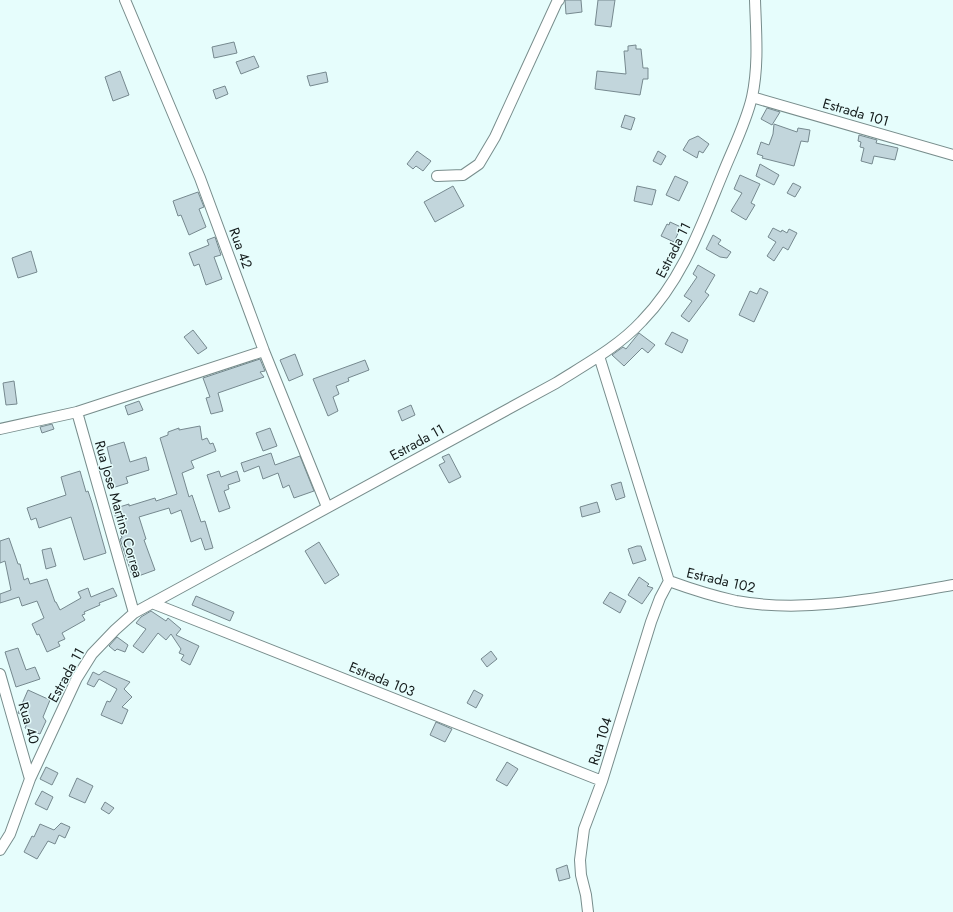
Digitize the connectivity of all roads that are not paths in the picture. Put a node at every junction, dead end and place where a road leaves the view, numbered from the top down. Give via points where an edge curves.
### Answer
1 (125, 0) edge
2 (559, 0) edge
3 (755, 0) edge
4 (752, 96) junction
5 (953, 155) edge
6 (436, 176) dead end
7 (264, 351) junction
8 (599, 356) junction
9 (77, 412) junction
10 (0, 429) edge
11 (327, 507) junction
12 (669, 581) junction
13 (953, 585) edge
14 (152, 603) junction
15 (134, 613) junction
16 (0, 674) edge
17 (30, 779) junction
18 (602, 781) junction
19 (0, 850) edge
20 (588, 912) edge

1 - 7 street, Rua 42 via 200,178
2 - 6 street via 495,137 479,164 463,175
3 - 4 street, Estrada 11 via 757,57
4 - 5 street, Estrada 101
4 - 8 street, Estrada 11 via 744,124 678,275 642,322
7 - 9 street
7 - 11 street, Rua 42
8 - 11 street, Estrada 11
8 - 12 street, Estrada 102
9 - 10 street
9 - 15 street, Rua Jose Martins Correa
11 - 14 street, Estrada 11
12 - 13 street, Estrada 102 via 736,601 780,605 872,600
12 - 18 street, Rua 104 via 651,622
14 - 15 street, Estrada 11
14 - 18 street, Estrada 103
15 - 17 street, Estrada 11 via 92,654 77,678
16 - 17 street, Rua 40
17 - 19 street, Estrada 11 via 10,834
18 - 20 street, Rua 104 via 584,829 581,847 581,875

